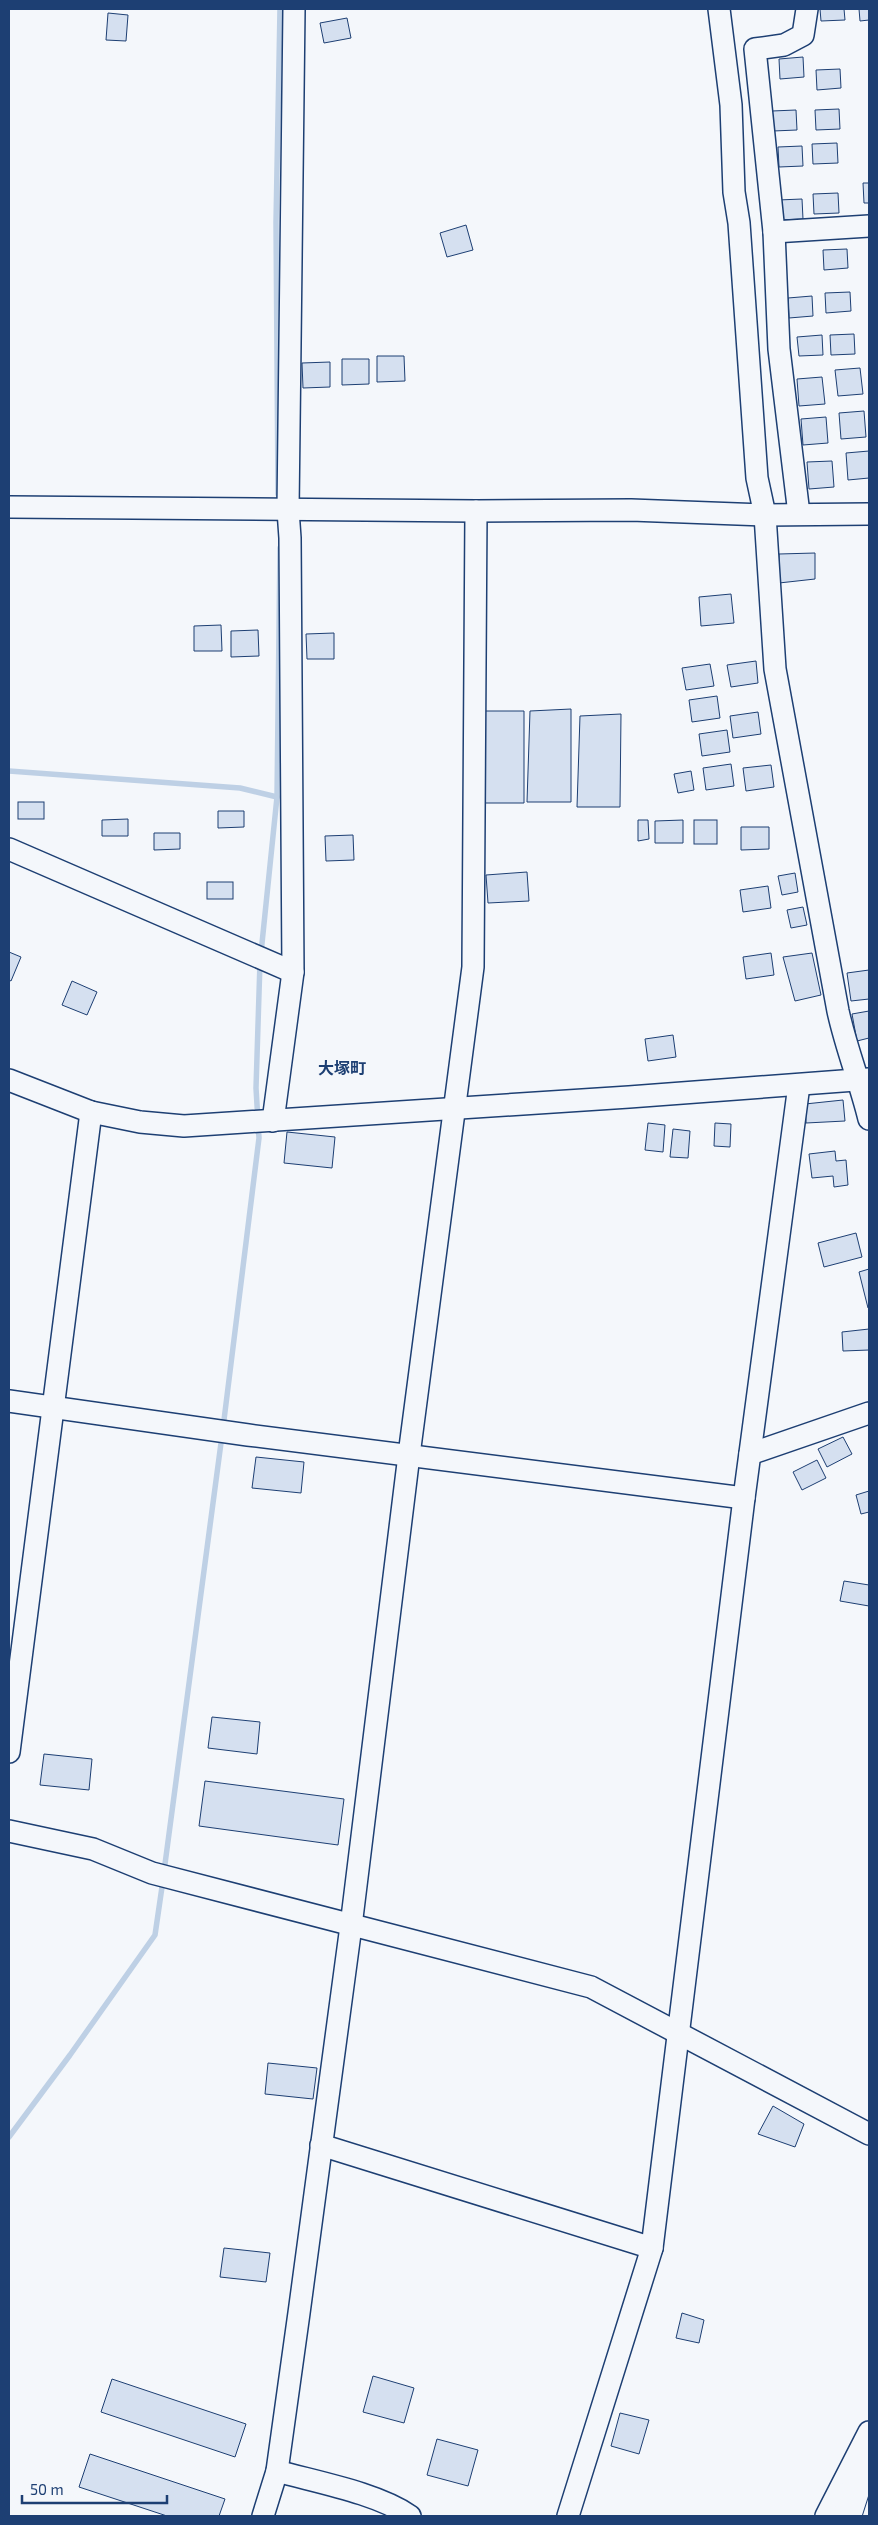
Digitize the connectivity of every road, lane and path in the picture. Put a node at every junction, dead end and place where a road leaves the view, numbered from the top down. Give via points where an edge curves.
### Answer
1 (294, 9) edge
2 (719, 9) edge
3 (807, 9) edge
4 (869, 226) edge
5 (774, 232) junction
6 (9, 507) edge
7 (288, 510) junction
8 (476, 511) junction
9 (765, 514) junction
10 (798, 514) junction
11 (869, 514) edge
12 (9, 849) edge
13 (293, 972) junction
14 (865, 1079) edge
15 (9, 1080) edge
16 (799, 1085) junction
17 (456, 1109) junction
18 (91, 1112) junction
19 (869, 1119) edge
20 (273, 1121) junction
21 (9, 1401) edge
22 (55, 1407) junction
23 (869, 1413) edge
24 (750, 1454) junction
25 (409, 1455) junction
26 (744, 1498) junction
27 (9, 1752) edge
28 (9, 1831) edge
29 (351, 1926) junction
30 (678, 2035) junction
31 (869, 2134) edge
32 (321, 2145) junction
33 (652, 2248) junction
34 (869, 2432) edge
35 (869, 2447) edge
36 (277, 2471) junction
37 (263, 2516) edge
38 (410, 2516) edge
39 (568, 2516) edge
40 (826, 2516) edge
41 (847, 2516) edge

1 - 7 street
2 - 9 street via 731,105 734,192 757,478
3 - 5 street via 803,35 784,45 755,49
4 - 5 street
5 - 10 street via 779,349
6 - 7 street
7 - 8 street
7 - 13 street
8 - 9 street via 631,510
8 - 17 street via 474,967
9 - 10 street
9 - 14 street via 775,669 844,1040
10 - 11 street
12 - 13 street
13 - 20 street
14 - 16 street
14 - 19 street
15 - 18 street
16 - 17 street
16 - 24 street
17 - 20 street
17 - 25 street
18 - 20 street via 140,1122 184,1126
18 - 22 street
21 - 22 street
22 - 25 street
22 - 27 street
23 - 24 street
24 - 26 street
25 - 26 street
25 - 29 street
26 - 30 street
28 - 29 street via 93,1849 152,1873
29 - 30 street via 591,1987
29 - 32 street
30 - 31 street
30 - 33 street
32 - 33 street
32 - 36 street
33 - 39 street
34 - 40 street
35 - 41 main road
36 - 37 street
36 - 38 street via 371,2498

